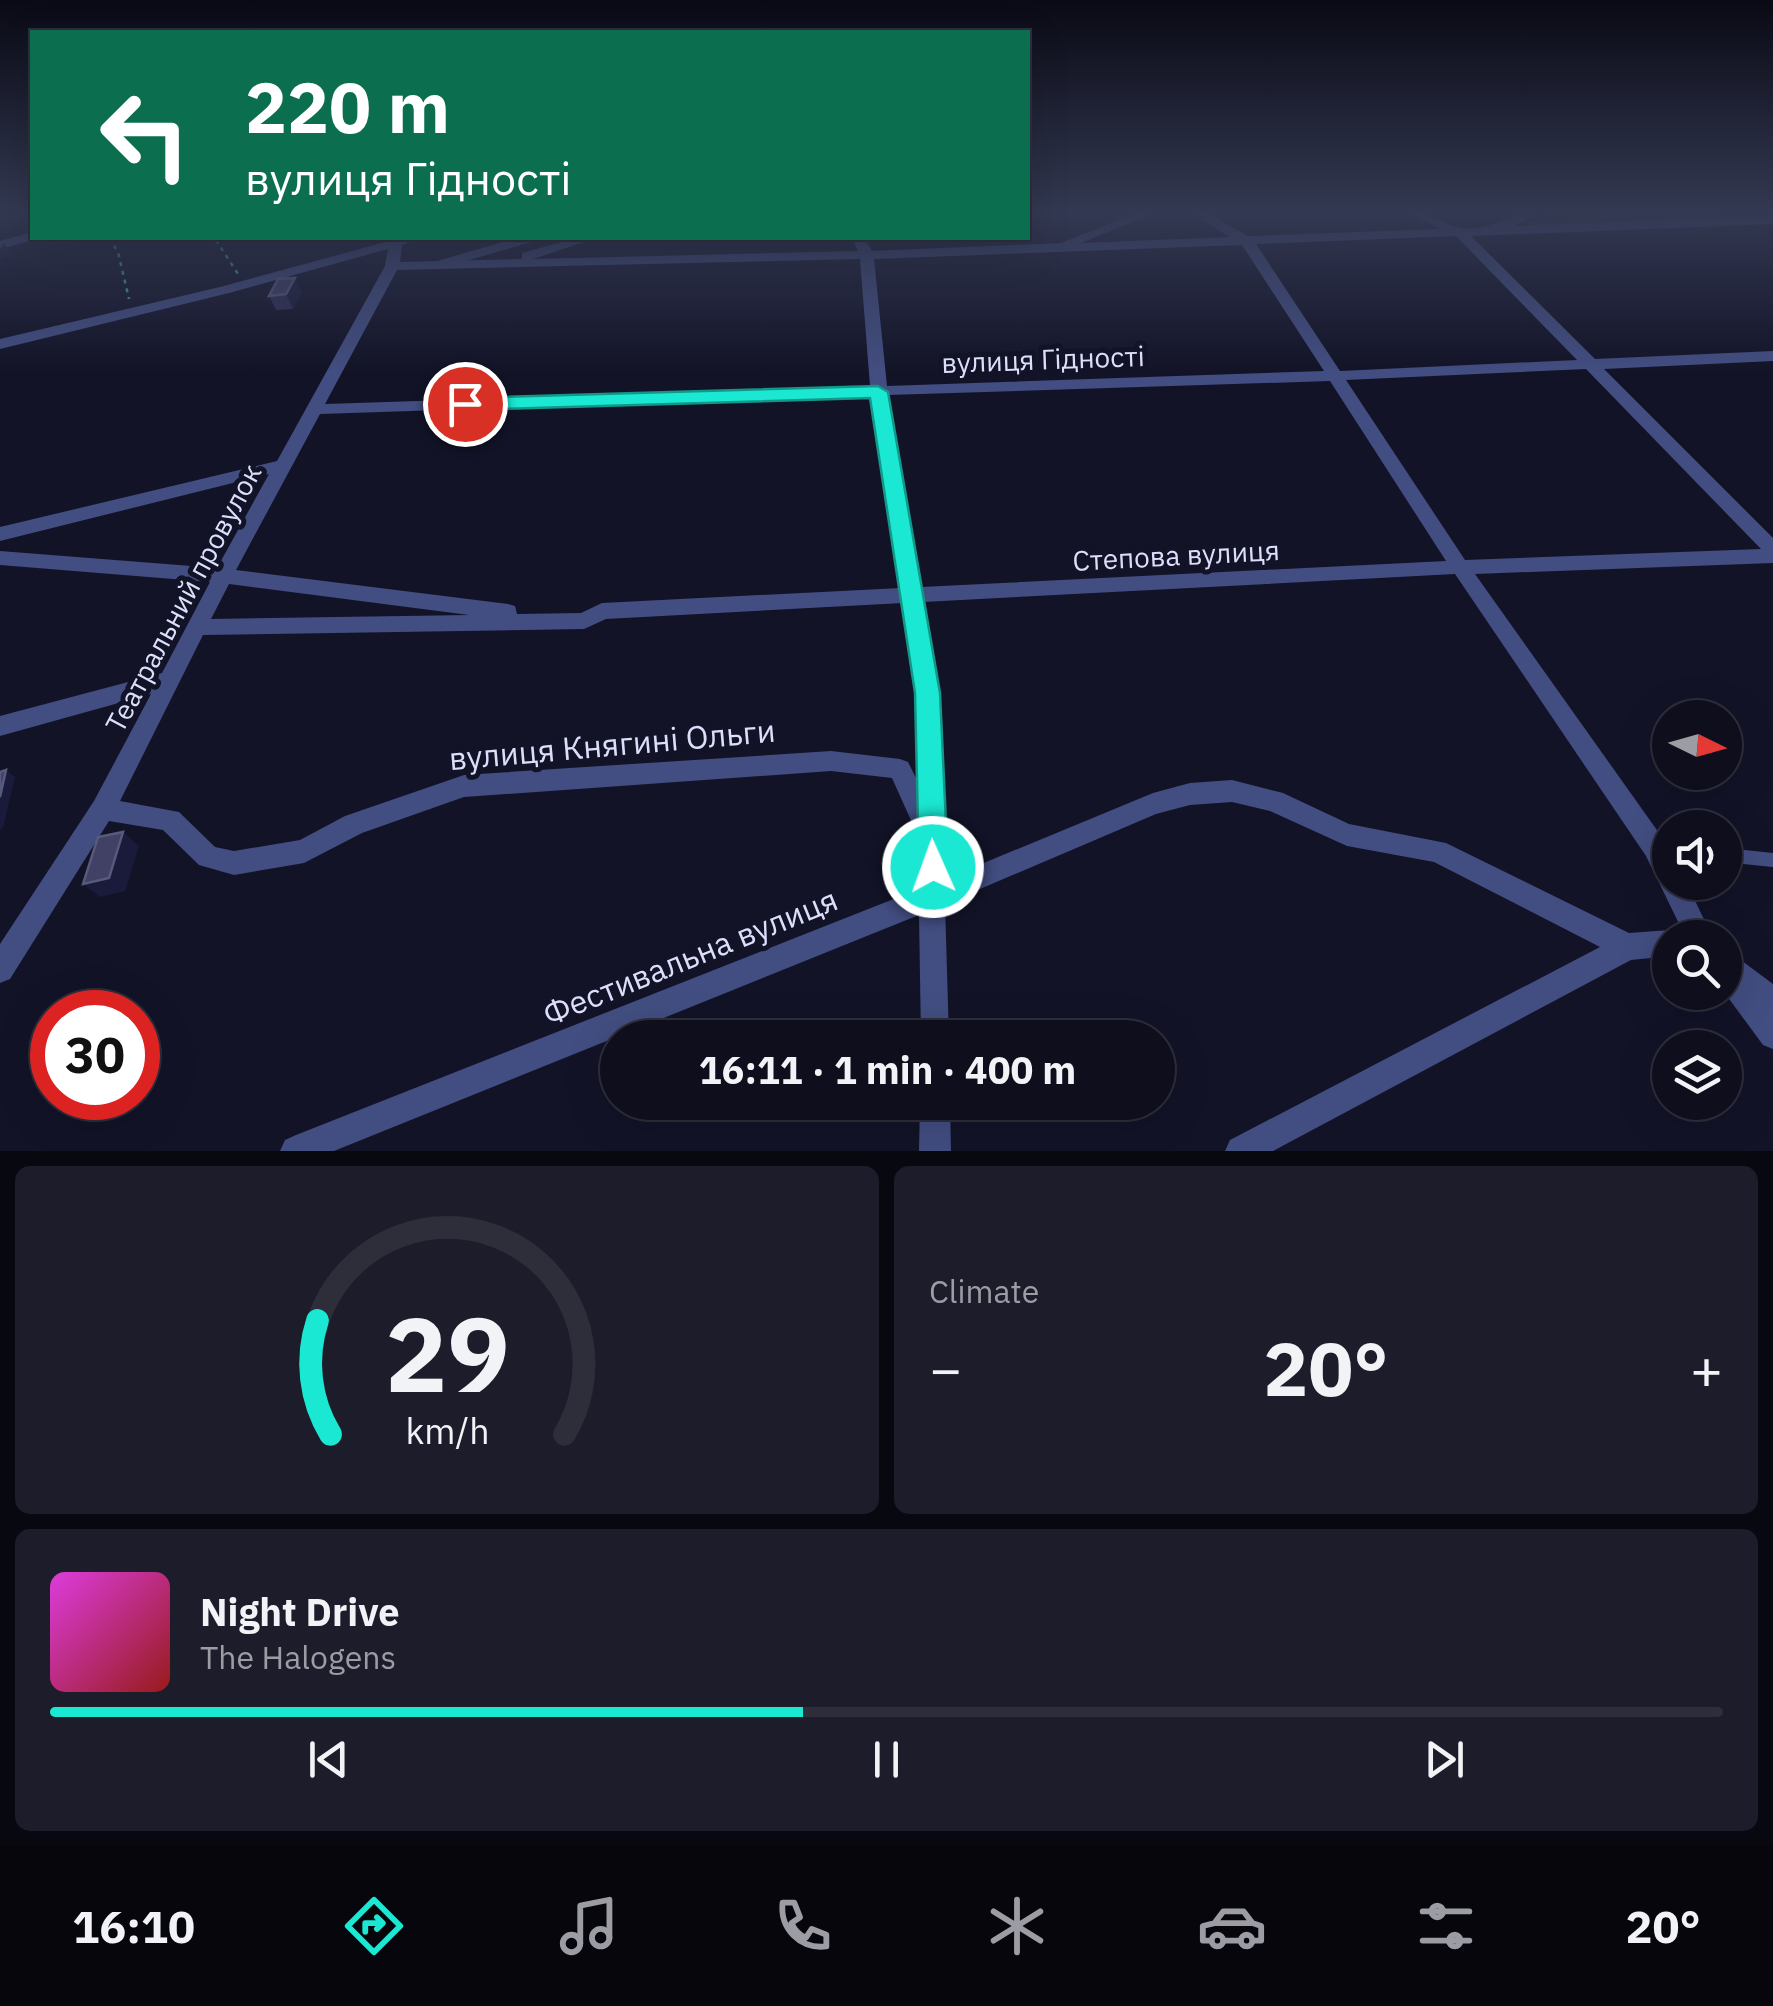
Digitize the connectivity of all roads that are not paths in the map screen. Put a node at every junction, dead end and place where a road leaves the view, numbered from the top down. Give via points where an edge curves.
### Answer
1 (311, 266) edge
2 (392, 266) joint
3 (405, 266) edge
4 (864, 266) edge
5 (1263, 266) edge
6 (1494, 266) edge
7 (0, 344) edge
8 (1773, 356) edge
9 (1594, 365) junction
10 (1335, 376) junction
11 (878, 392) junction
12 (315, 408) junction
13 (284, 465) junction
14 (0, 534) edge
15 (1773, 553) edge
16 (0, 558) edge
17 (1460, 567) junction
18 (224, 576) junction
19 (912, 596) junction
20 (584, 621) junction
21 (196, 627) junction
22 (170, 680) junction
23 (0, 726) edge
24 (103, 810) junction
25 (1652, 834) edge
26 (932, 838) junction
27 (1742, 857) edge
28 (1773, 860) edge
29 (934, 896) junction
30 (1652, 946) edge
31 (7, 947) edge
32 (1628, 948) junction
33 (0, 969) edge
34 (1742, 976) edge
35 (1742, 994) edge
36 (1773, 1002) edge
37 (934, 1020) edge
38 (1773, 1035) edge
39 (935, 1120) edge
40 (296, 1151) edge
41 (935, 1151) edge
42 (1241, 1151) edge

1 - 7 street
2 - 3 street
2 - 12 street, Театральний провулок
4 - 11 street
5 - 10 street
6 - 9 street
8 - 9 street, вулиця Гідності
9 - 10 street, вулиця Гідності
9 - 15 street
10 - 11 street, вулиця Гідності
10 - 17 street
11 - 12 street, вулиця Гідності
11 - 19 street
12 - 13 street, Театральний провулок
13 - 14 street
13 - 18 street, Театральний провулок
15 - 17 street, Степова вулиця
16 - 18 street
17 - 19 street, Степова вулиця
17 - 25 street
18 - 20 street, Степова вулиця
18 - 21 street, Театральний провулок
19 - 20 street, Степова вулиця via 602,612
19 - 26 street via 928,693
20 - 21 street, Степова вулиця
21 - 22 street, Театральний провулок
22 - 23 street
22 - 24 street, Театральний провулок
24 - 26 street, вулиця Княгині Ольги via 170,820 208,857 234,863 304,851 354,824 464,786 831,762 900,770
24 - 31 street, Театральний провулок
26 - 29 street
27 - 28 lane
29 - 32 street, Фестивальна вулиця via 1152,804 1232,791 1274,801 1347,835 1437,851
29 - 37 street
29 - 40 street, Фестивальна вулиця
30 - 32 street
31 - 33 street, Театральний провулок
32 - 42 street
34 - 36 street
35 - 38 street
39 - 41 street

